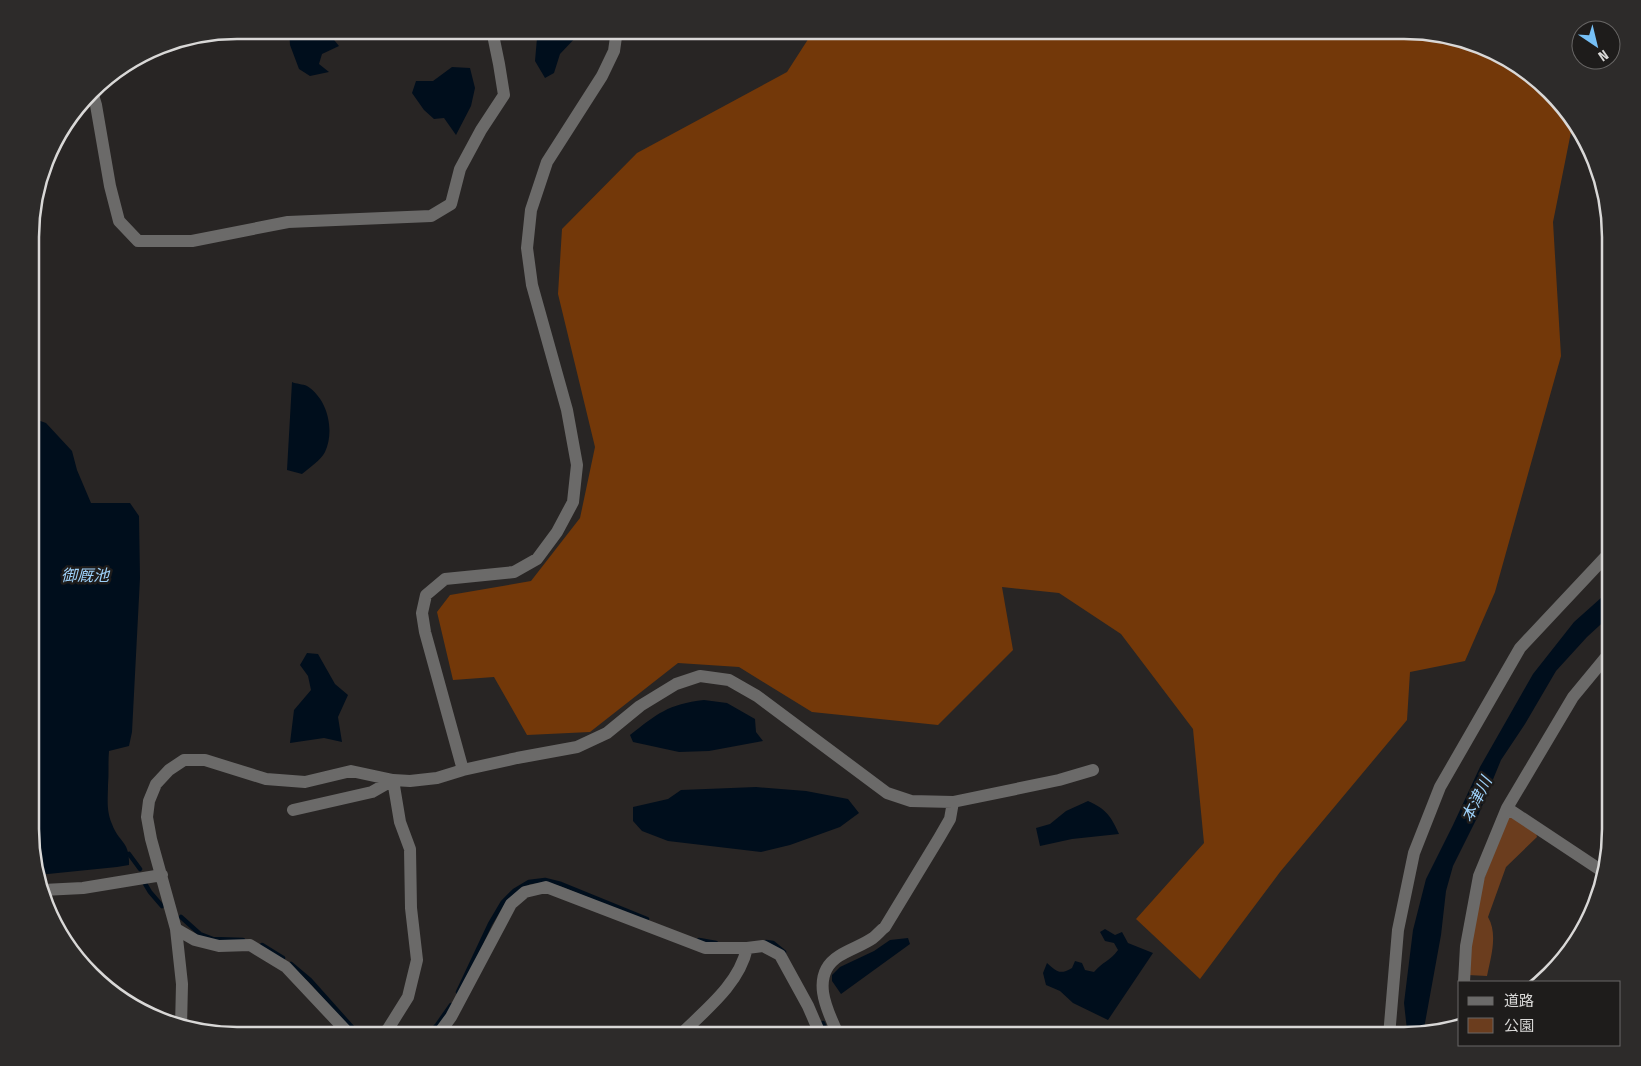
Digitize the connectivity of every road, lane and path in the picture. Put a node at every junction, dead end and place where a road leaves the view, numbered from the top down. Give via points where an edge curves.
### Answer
1 (494, 39) edge
2 (616, 39) edge
3 (94, 100) edge
4 (1602, 561) edge
5 (1602, 662) edge
6 (463, 770) junction
7 (1093, 770) dead end
8 (393, 780) junction
9 (954, 802) junction
10 (1507, 808) junction
11 (293, 810) dead end
12 (1598, 868) edge
13 (162, 875) junction
14 (48, 890) edge
15 (176, 929) junction
16 (747, 948) junction
17 (1464, 981) edge
18 (181, 1020) edge
19 (343, 1027) edge
20 (389, 1027) edge
21 (444, 1027) edge
22 (688, 1027) edge
23 (817, 1027) edge
24 (835, 1027) edge
25 (1390, 1027) edge

1 - 3 street via 504,96 480,130 460,169 451,204 431,216 288,222 192,241 138,241 119,220
2 - 6 street via 614,51 602,76 547,162 531,210 527,248 532,285 567,410 577,465 573,502 537,559 514,572 444,579 426,596 422,613
4 - 25 street via 1520,648 1440,787 1414,853 1410,872 1398,930
5 - 10 street via 1572,697
6 - 8 street via 437,778
6 - 9 street via 577,747 607,733 640,706 676,684 700,676 729,680 757,696 887,793 911,801
7 - 9 street
8 - 11 street via 372,792
8 - 13 street via 351,771 305,782 266,780 205,760 184,760 156,784 149,802 147,817
8 - 20 street via 400,822 410,849 411,908 417,960 408,997
9 - 24 street via 950,819 885,927 873,938 837,956 825,969 822,986
10 - 12 street
10 - 17 street via 1479,876 1466,946
13 - 14 street via 82,888
13 - 15 street
15 - 18 street via 182,984
15 - 19 street via 195,940 219,946 250,945 286,967
16 - 21 street via 706,948 546,887 525,892 511,904
16 - 22 street via 744,961 719,997
16 - 23 street via 763,946 780,955

